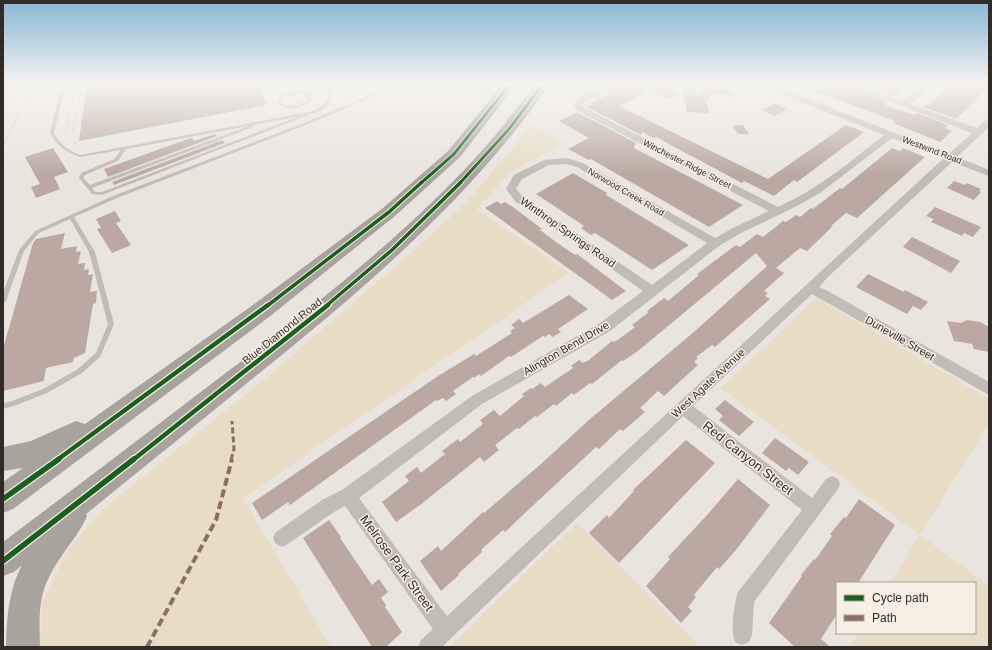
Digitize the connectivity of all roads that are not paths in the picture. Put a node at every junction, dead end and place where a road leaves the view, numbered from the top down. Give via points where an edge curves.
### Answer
1 (56, 114) edge
2 (302, 114) edge
3 (307, 114) edge
4 (327, 114) edge
5 (486, 114) edge
6 (519, 114) edge
7 (591, 114) edge
8 (841, 114) edge
9 (931, 114) edge
10 (257, 122) junction
11 (989, 122) edge
12 (978, 132) junction
13 (891, 134) junction
14 (125, 147) junction
15 (950, 157) junction
16 (533, 169) joint
17 (989, 173) edge
18 (90, 189) junction
19 (777, 210) junction
20 (71, 216) junction
21 (715, 243) junction
22 (811, 289) junction
23 (652, 291) junction
24 (3, 301) edge
25 (182, 368) junction
26 (989, 389) edge
27 (3, 406) edge
28 (683, 407) junction
29 (3, 459) edge
30 (832, 484) dead end
31 (92, 492) junction
32 (348, 496) junction
33 (3, 499) edge
34 (813, 509) junction
35 (282, 538) dead end
36 (3, 561) edge
37 (446, 630) junction
38 (742, 636) dead end
39 (23, 647) edge
40 (428, 647) edge

1 - 14 lane via 53,137 72,154 80,156
2 - 10 lane
3 - 18 lane via 102,194 94,193
4 - 20 lane
5 - 25 highway via 454,154 389,212 262,311
6 - 31 highway, Blue Diamond Road via 486,156 397,245 308,322
7 - 19 street, Winchester Ridge Street
8 - 13 street, Westwind Road
9 - 12 street
10 - 14 lane
10 - 18 lane via 250,127
11 - 12 street, West Agate Avenue
12 - 15 street, West Agate Avenue
13 - 15 street, Westwind Road
13 - 19 street, Alington Bend Drive via 828,183 804,198
14 - 18 lane via 116,160 84,174 81,178
15 - 17 street, Westwind Road
15 - 22 street, West Agate Avenue
16 - 21 street, Norwood Creek Road via 547,162 567,160 580,165
16 - 23 street, Winthrop Springs Road via 518,177 511,188 519,199
19 - 21 street, Alington Bend Drive via 733,231
20 - 24 lane via 37,232 22,250
20 - 27 lane via 92,252 110,324 98,355 80,371 45,391
21 - 23 street, Alington Bend Drive
22 - 26 street, Duneville Street
22 - 28 street, West Agate Avenue
23 - 32 street, Alington Bend Drive via 605,328 477,400
25 - 29 highway via 54,444 19,458
25 - 33 highway
28 - 34 street, Red Canyon Street
28 - 37 street, West Agate Avenue
30 - 34 street
31 - 36 highway, Blue Diamond Road
31 - 39 highway via 48,549 31,580 24,604
32 - 35 street, Alington Bend Drive via 328,506
32 - 37 street, Melrose Park Street
34 - 38 street via 745,598
37 - 40 street, West Agate Avenue

